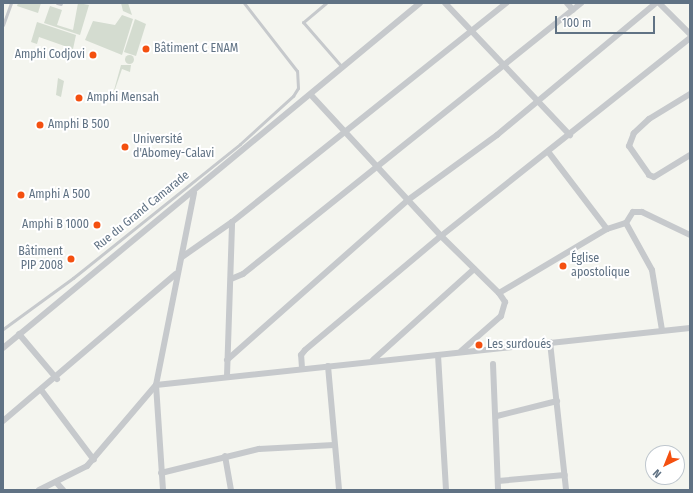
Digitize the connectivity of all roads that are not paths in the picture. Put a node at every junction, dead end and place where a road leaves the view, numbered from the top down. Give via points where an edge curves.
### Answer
1 (10, 3) edge
2 (57, 3) edge
3 (244, 3) edge
4 (326, 3) edge
5 (420, 3) edge
6 (445, 3) edge
7 (506, 3) edge
8 (567, 3) edge
9 (582, 3) edge
10 (656, 3) edge
11 (659, 3) edge
12 (61, 4) dead end
13 (573, 10) junction
14 (3, 25) edge
15 (472, 30) junction
16 (690, 34) edge
17 (690, 38) edge
18 (504, 64) junction
19 (342, 67) dead end
20 (690, 94) edge
21 (311, 95) junction
22 (538, 101) junction
23 (343, 132) junction
24 (570, 135) junction
25 (549, 153) junction
26 (690, 155) edge
27 (375, 166) junction
28 (194, 193) junction
29 (408, 200) junction
30 (232, 222) junction
31 (626, 223) junction
32 (607, 229) junction
33 (690, 235) edge
34 (441, 236) junction
35 (182, 257) junction
36 (474, 269) junction
37 (176, 274) junction
38 (231, 279) junction
39 (499, 293) junction
40 (690, 328) edge
41 (3, 329) edge
42 (662, 330) junction
43 (19, 334) junction
44 (550, 342) junction
45 (3, 348) edge
46 (461, 351) junction
47 (438, 355) junction
48 (227, 360) junction
49 (373, 360) junction
50 (493, 364) dead end
51 (328, 366) junction
52 (302, 368) junction
53 (227, 376) junction
54 (57, 379) junction
55 (156, 385) junction
56 (42, 390) junction
57 (557, 401) junction
58 (497, 416) junction
59 (3, 421) edge
60 (334, 445) junction
61 (225, 456) junction
62 (94, 460) junction
63 (161, 474) junction
64 (565, 475) junction
65 (498, 481) junction
66 (56, 482) junction
67 (39, 490) edge
68 (63, 490) edge
69 (163, 490) edge
70 (231, 490) edge
71 (339, 490) edge
72 (446, 490) edge
73 (498, 490) edge
74 (566, 490) edge

1 - 14 lane
2 - 12 lane
3 - 41 lane, Rue du Grand Camarade via 287,56 298,81 293,96 240,144 73,278
4 - 19 lane via 303,22
5 - 21 street
6 - 15 street
7 - 15 street
8 - 13 street
9 - 13 street
10 - 22 street
11 - 16 street
13 - 18 street
15 - 18 street
15 - 23 street
17 - 24 street
18 - 22 street
18 - 27 street
20 - 26 street via 649,119 634,133 629,146 648,175 654,177
21 - 23 street
21 - 28 street
22 - 24 street
22 - 29 street
23 - 27 street
23 - 30 street
24 - 25 street
25 - 32 street
25 - 34 street
27 - 29 street
27 - 38 street via 243,274
28 - 35 street
28 - 43 street
29 - 34 street
29 - 48 street
30 - 35 street
30 - 38 street
31 - 32 street
31 - 33 street via 633,212 642,212
31 - 42 street via 652,270
32 - 39 street
34 - 36 street
34 - 52 street via 305,350
35 - 37 street
36 - 39 street
36 - 49 street
37 - 54 street
37 - 55 street
38 - 48 street
39 - 46 street via 505,302 501,316
40 - 42 street
42 - 44 street
43 - 45 street
43 - 54 street
44 - 46 street
44 - 57 street
46 - 47 street
47 - 49 street
47 - 72 street
48 - 53 street
49 - 51 street
50 - 58 street
51 - 52 street
51 - 60 street
52 - 53 street
53 - 55 street
54 - 56 street
55 - 62 street
55 - 63 street
56 - 59 street
56 - 62 street
57 - 58 street
57 - 64 street
58 - 65 street
60 - 61 street via 259,449
60 - 71 street
61 - 63 street
61 - 70 street
62 - 66 street
63 - 69 street
64 - 65 street
64 - 74 street
65 - 73 street
66 - 67 street
66 - 68 street

